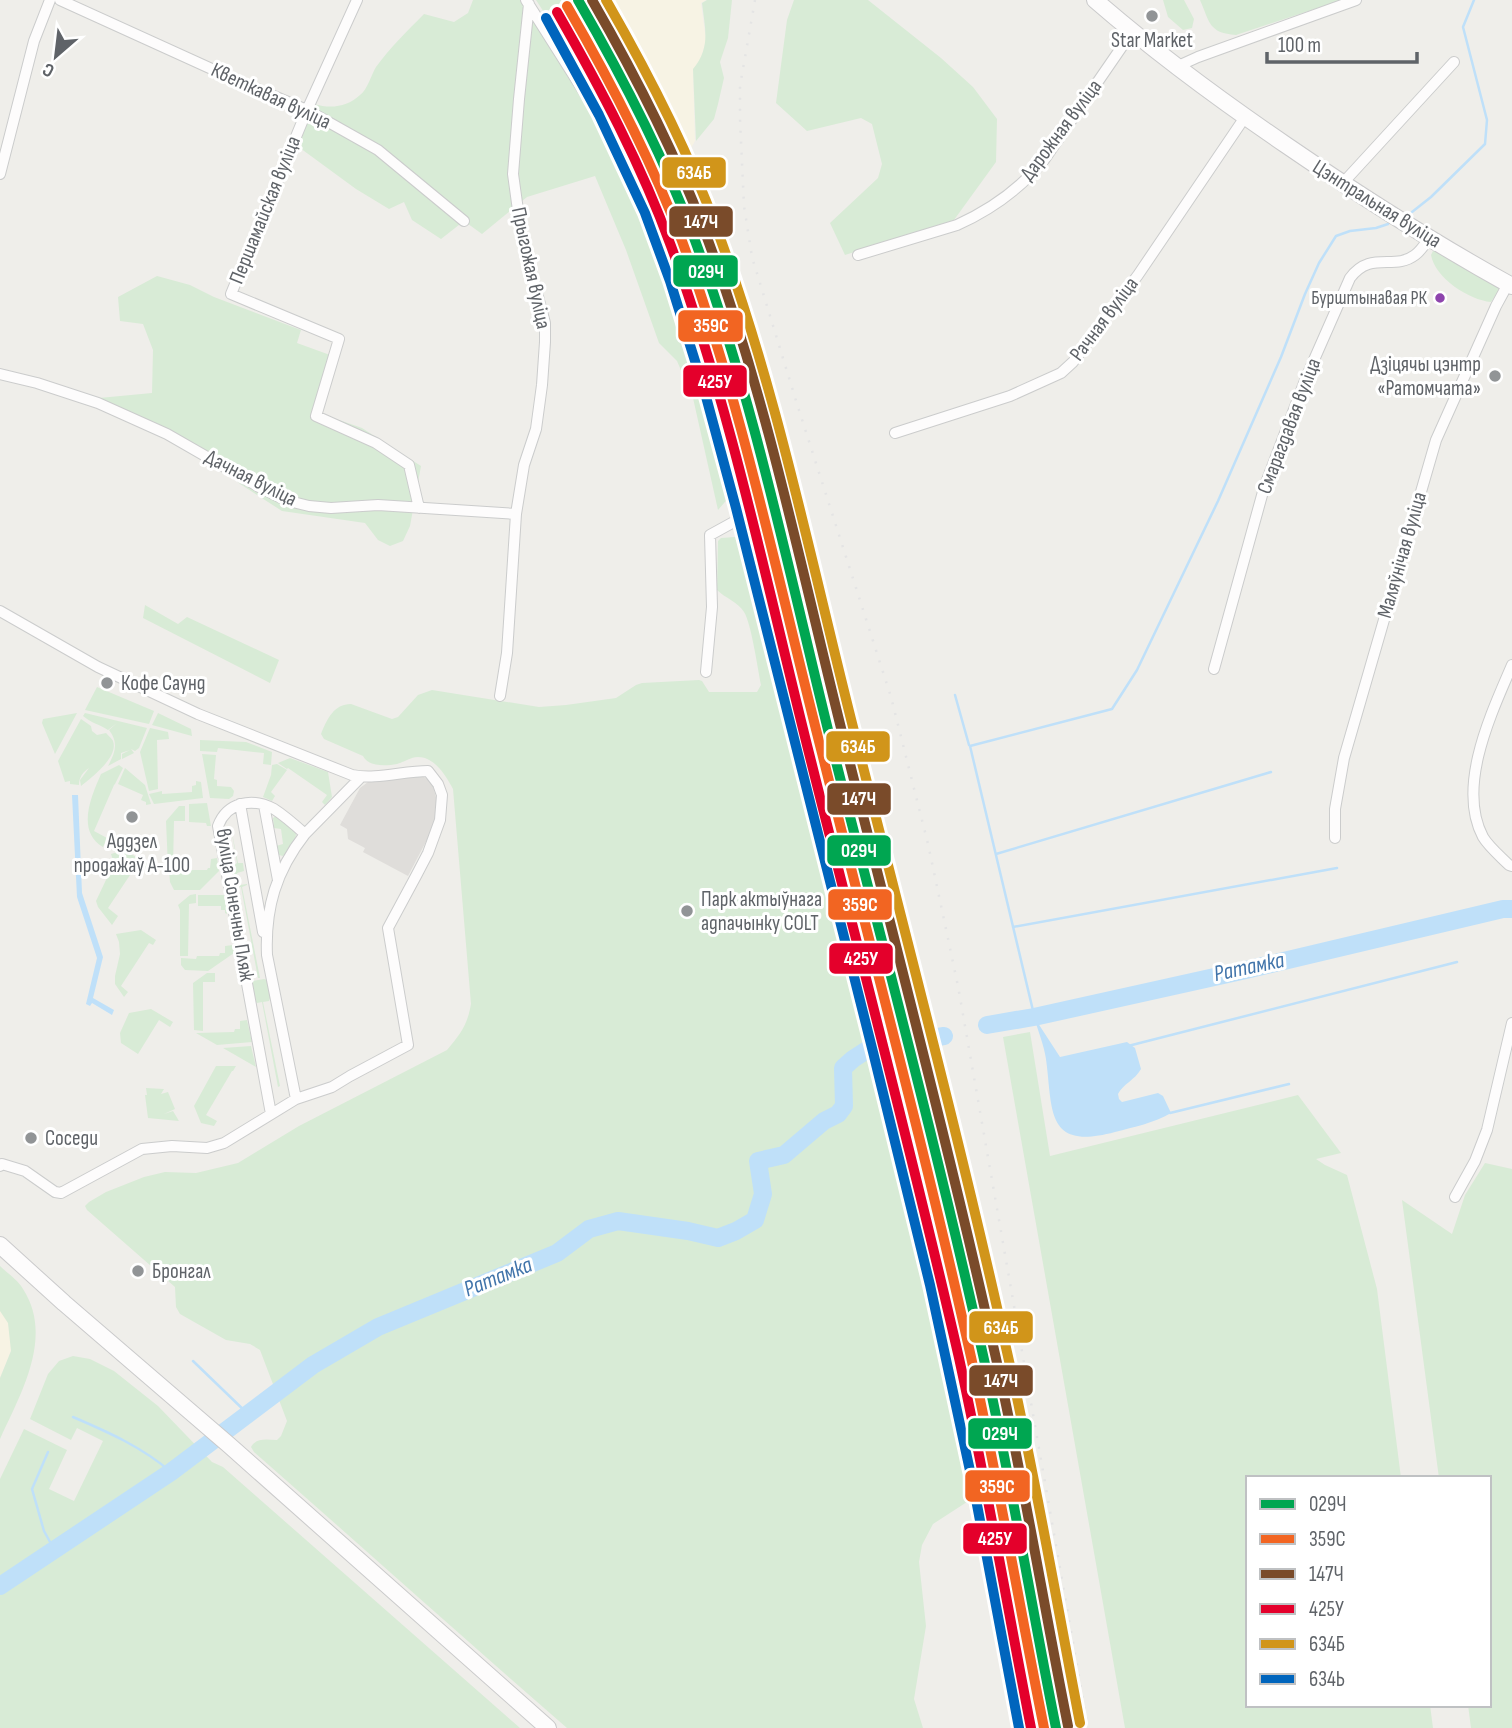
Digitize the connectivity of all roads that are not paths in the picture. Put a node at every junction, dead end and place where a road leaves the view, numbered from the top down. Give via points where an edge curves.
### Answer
1 (50, 0) edge
2 (60, 0) edge
3 (357, 0) edge
4 (1095, 0) edge
5 (1356, 0) edge
6 (528, 2) edge
7 (1132, 32) junction
8 (1454, 62) dead end
9 (1176, 67) junction
10 (307, 110) junction
11 (1245, 117) junction
12 (0, 174) edge
13 (1342, 184) junction
14 (464, 221) dead end
15 (1429, 238) junction
16 (858, 255) dead end
17 (1510, 285) edge
18 (0, 374) edge
19 (895, 433) dead end
20 (757, 504) junction
21 (419, 508) junction
22 (516, 514) junction
23 (0, 611) edge
24 (1512, 665) edge
25 (1214, 669) dead end
26 (706, 672) dead end
27 (500, 696) dead end
28 (361, 777) junction
29 (240, 804) junction
30 (264, 805) junction
31 (305, 834) junction
32 (1335, 838) dead end
33 (1512, 866) edge
34 (278, 880) junction
35 (267, 955) junction
36 (874, 981) dead end
37 (1512, 1023) edge
38 (296, 1099) junction
39 (271, 1114) junction
40 (1, 1162) edge
41 (1455, 1197) dead end
42 (0, 1245) edge
43 (990, 1493) dead end
44 (548, 1728) edge
45 (1033, 1728) edge

1 - 12 street via 34,41
2 - 10 street, Кветкавая вуліца
3 - 10 street, Першамайская вуліца
4 - 7 street, Цэнтральная вуліца
5 - 9 street
6 - 20 street via 586,95 638,166 691,275
6 - 22 street, Прыгожая вуліца via 513,174 521,232 545,323 545,342 536,429
7 - 9 street, Цэнтральная вуліца
7 - 16 street, Дарожная вуліца via 1044,160 1017,188 957,225
8 - 13 street
9 - 11 street, Цэнтральная вуліца
10 - 14 street, Кветкавая вуліца via 378,150
10 - 21 street, Першамайская вуліца via 231,294 339,339 316,416 376,443 410,465
11 - 13 street, Цэнтральная вуліца
11 - 19 street, Рачная вуліца via 1138,275 1061,373 1010,397
13 - 15 street, Цэнтральная вуліца
15 - 17 street, Цэнтральная вуліца
15 - 25 street, Смарагдавая вуліца via 1413,257 1370,262 1350,278 1265,488
17 - 32 street, Маляўнічая вуліца via 1496,306 1436,440 1344,758
18 - 21 street, Дачная вуліца via 98,403 167,434 285,500 331,508
20 - 26 street via 710,535 712,607
20 - 36 street
21 - 22 street, Дачная вуліца
22 - 27 street, Прыгожая вуліца
23 - 28 street via 97,667 186,709
24 - 33 street via 1484,736 1474,803 1484,839
28 - 31 street
28 - 38 street via 428,771 442,796 440,820 428,853 388,928 408,1045 331,1087
29 - 30 street, вуліца Сонечны Пляж
29 - 35 street
29 - 39 street, вуліца Сонечны Пляж via 232,806 218,826
30 - 31 street, вуліца Сонечны Пляж
30 - 34 street
31 - 34 street, вуліца Сонечны Пляж
34 - 35 street, вуліца Сонечны Пляж via 269,906
35 - 38 street, вуліца Сонечны Пляж
37 - 41 street via 1487,1130
38 - 39 street
39 - 40 street via 224,1143 206,1148 142,1149 61,1193
42 - 44 street
43 - 45 street

